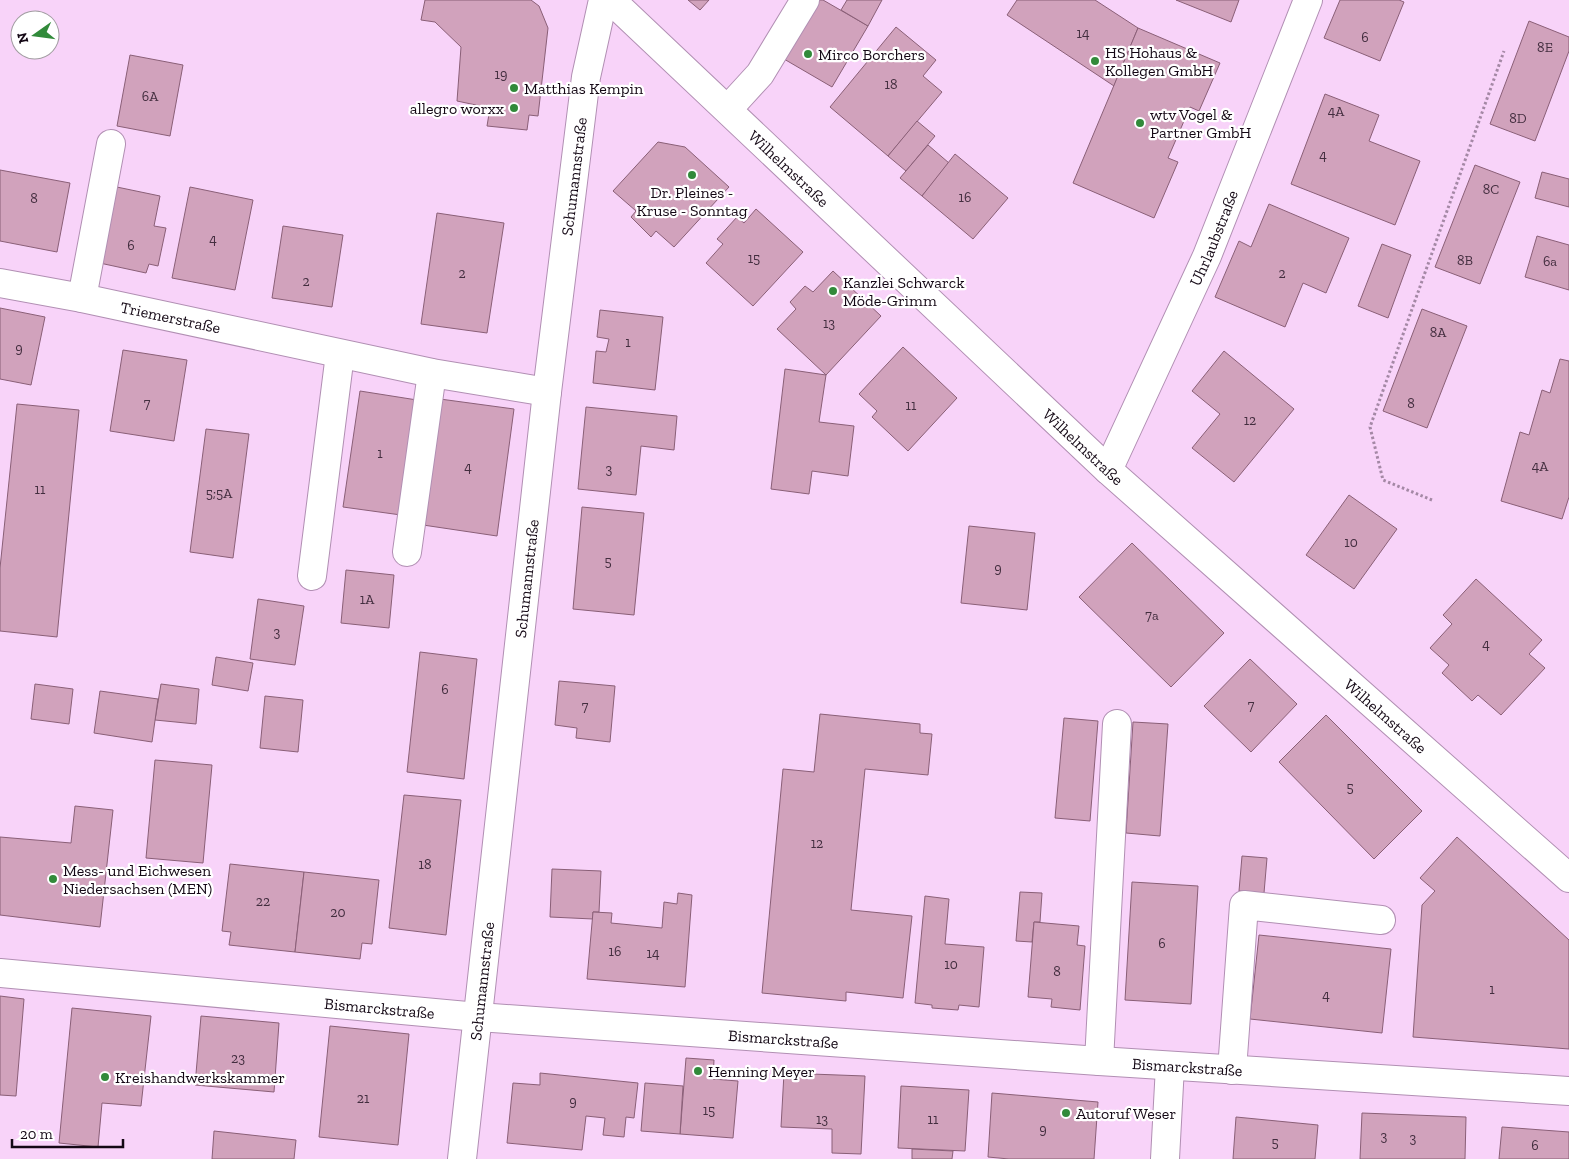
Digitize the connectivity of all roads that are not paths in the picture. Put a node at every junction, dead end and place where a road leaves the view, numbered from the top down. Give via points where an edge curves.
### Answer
1 (603, 0) edge
2 (611, 0) edge
3 (805, 0) edge
4 (1308, 0) edge
5 (728, 109) junction
6 (111, 144) dead end
7 (0, 282) edge
8 (82, 298) junction
9 (340, 354) junction
10 (432, 373) junction
11 (547, 392) junction
12 (1108, 470) junction
13 (407, 552) dead end
14 (312, 576) dead end
15 (1117, 724) dead end
16 (1569, 878) edge
17 (1381, 920) dead end
18 (0, 973) edge
19 (478, 1017) junction
20 (1099, 1061) junction
21 (1170, 1066) junction
22 (1232, 1070) junction
23 (1569, 1091) edge
24 (462, 1159) edge
25 (1166, 1159) edge

1 - 11 street, Schumannstraße via 586,76
2 - 5 street, Wilhelmstraße
3 - 5 street via 760,74
4 - 12 street, Uhrlaubstraße via 1207,256
5 - 12 street, Wilhelmstraße
6 - 8 street
7 - 8 street, Triemerstraße
8 - 9 street, Triemerstraße
9 - 10 street, Triemerstraße
9 - 14 street
10 - 11 street, Triemerstraße
10 - 13 street
11 - 19 street, Schumannstraße
12 - 16 street, Wilhelmstraße
15 - 20 street
17 - 22 street via 1244,905
18 - 19 street, Bismarckstraße
19 - 20 street, Bismarckstraße
19 - 24 street, Schumannstraße
20 - 21 street, Bismarckstraße
21 - 22 street, Bismarckstraße
21 - 25 street
22 - 23 street, Bismarckstraße

